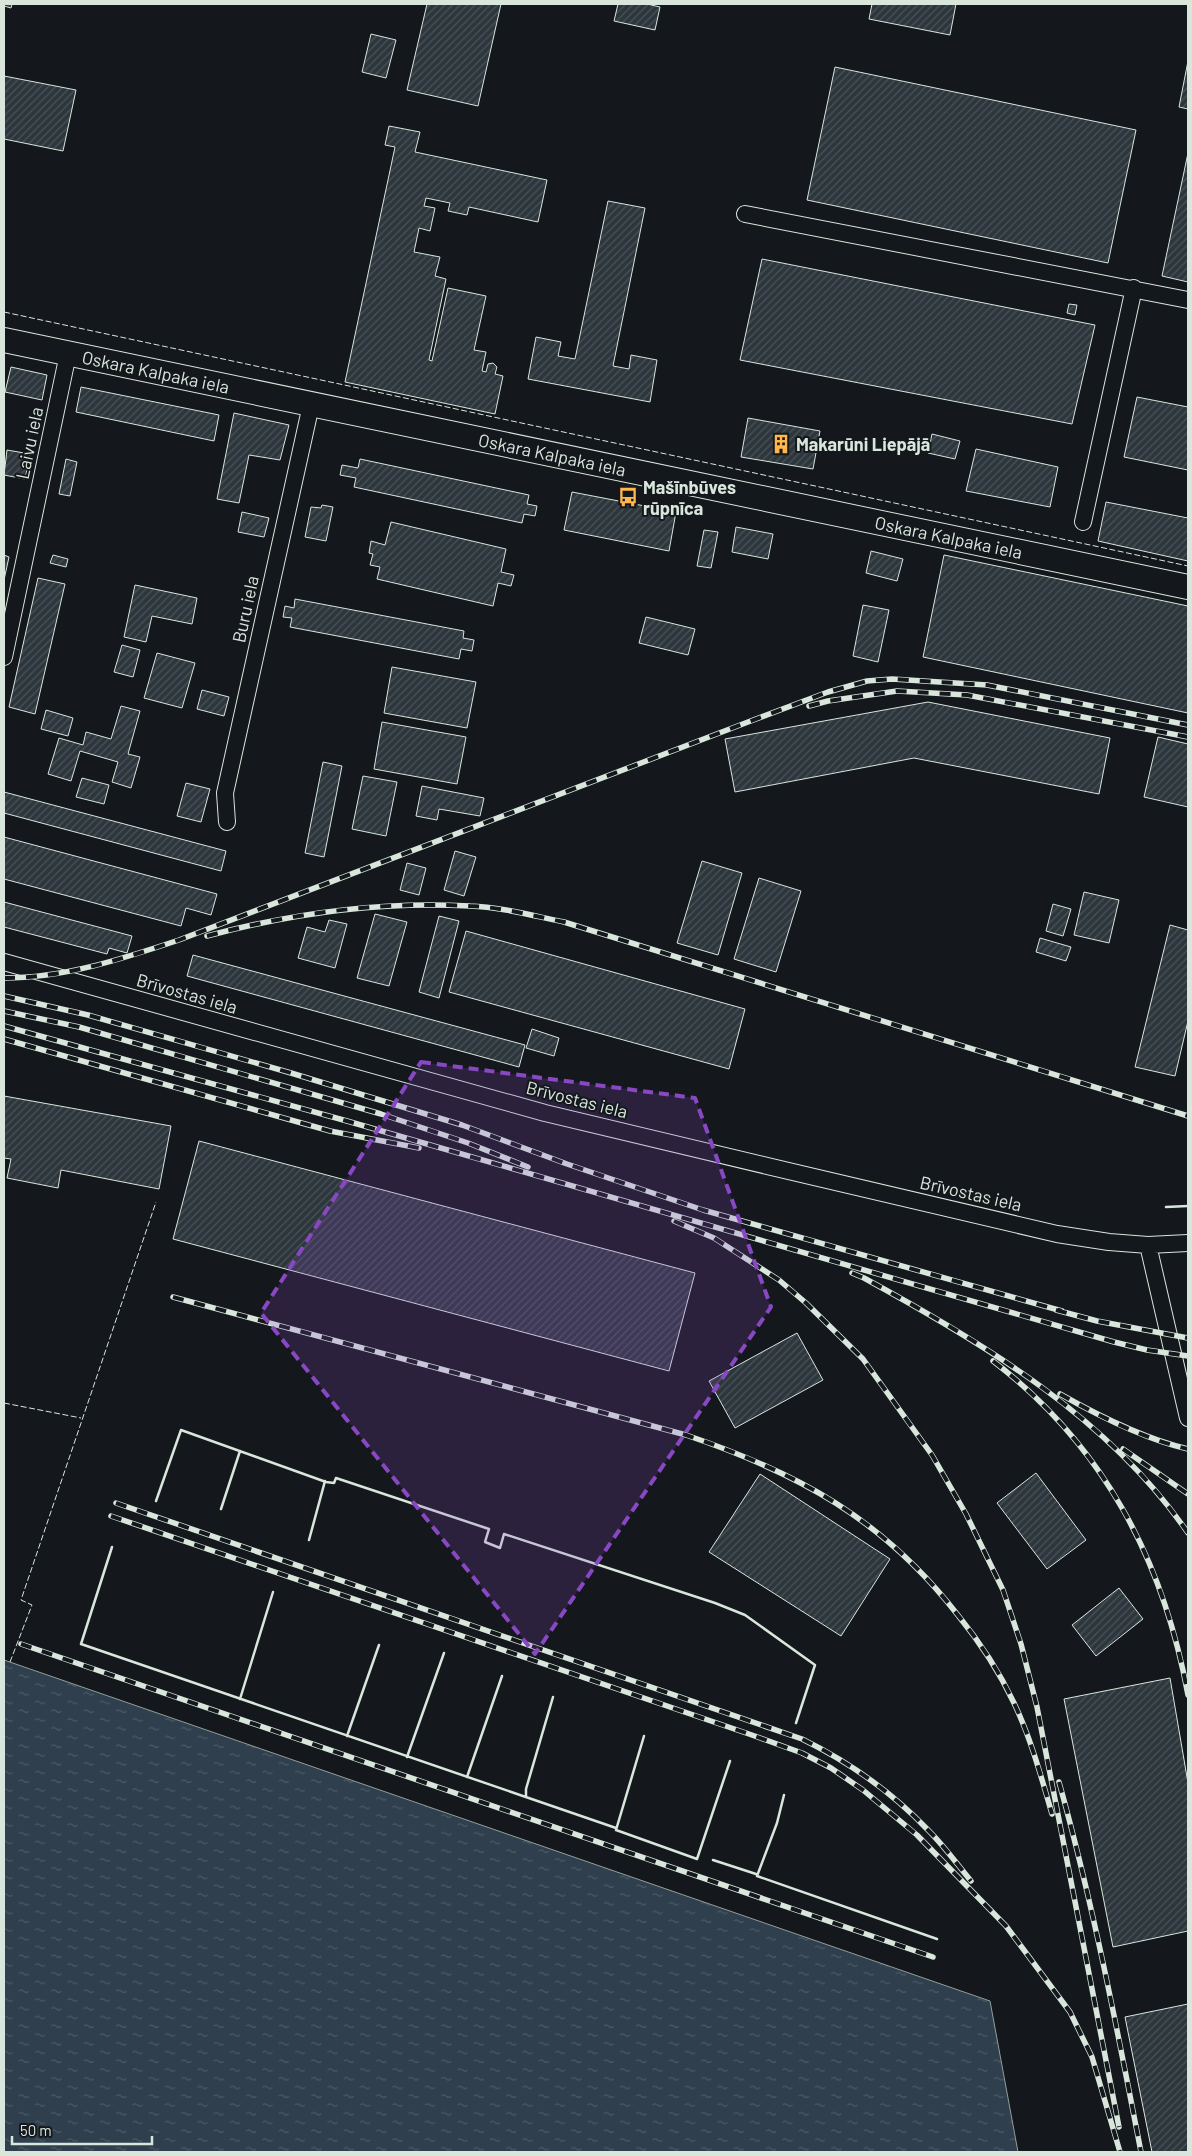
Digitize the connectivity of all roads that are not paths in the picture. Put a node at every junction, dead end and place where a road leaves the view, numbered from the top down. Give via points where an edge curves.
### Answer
1 (745, 214) dead end
2 (1134, 288) junction
3 (1188, 300) edge
4 (4, 340) edge
5 (68, 354) junction
6 (311, 405) junction
7 (1083, 522) dead end
8 (1188, 587) edge
9 (4, 657) edge
10 (228, 822) dead end
11 (4, 962) edge
12 (1188, 1243) edge
13 (1148, 1245) junction
14 (1188, 1418) edge

1 - 2 street
2 - 3 street
2 - 7 street
4 - 5 main road, Oskara Kalpaka iela
5 - 6 main road, Oskara Kalpaka iela
5 - 9 street, Laivu iela
6 - 8 main road, Oskara Kalpaka iela
6 - 10 street, Buru iela via 225,793
11 - 13 street, Brīvostas iela via 545,1113 1057,1234
12 - 13 street, Brīvostas iela
13 - 14 street

